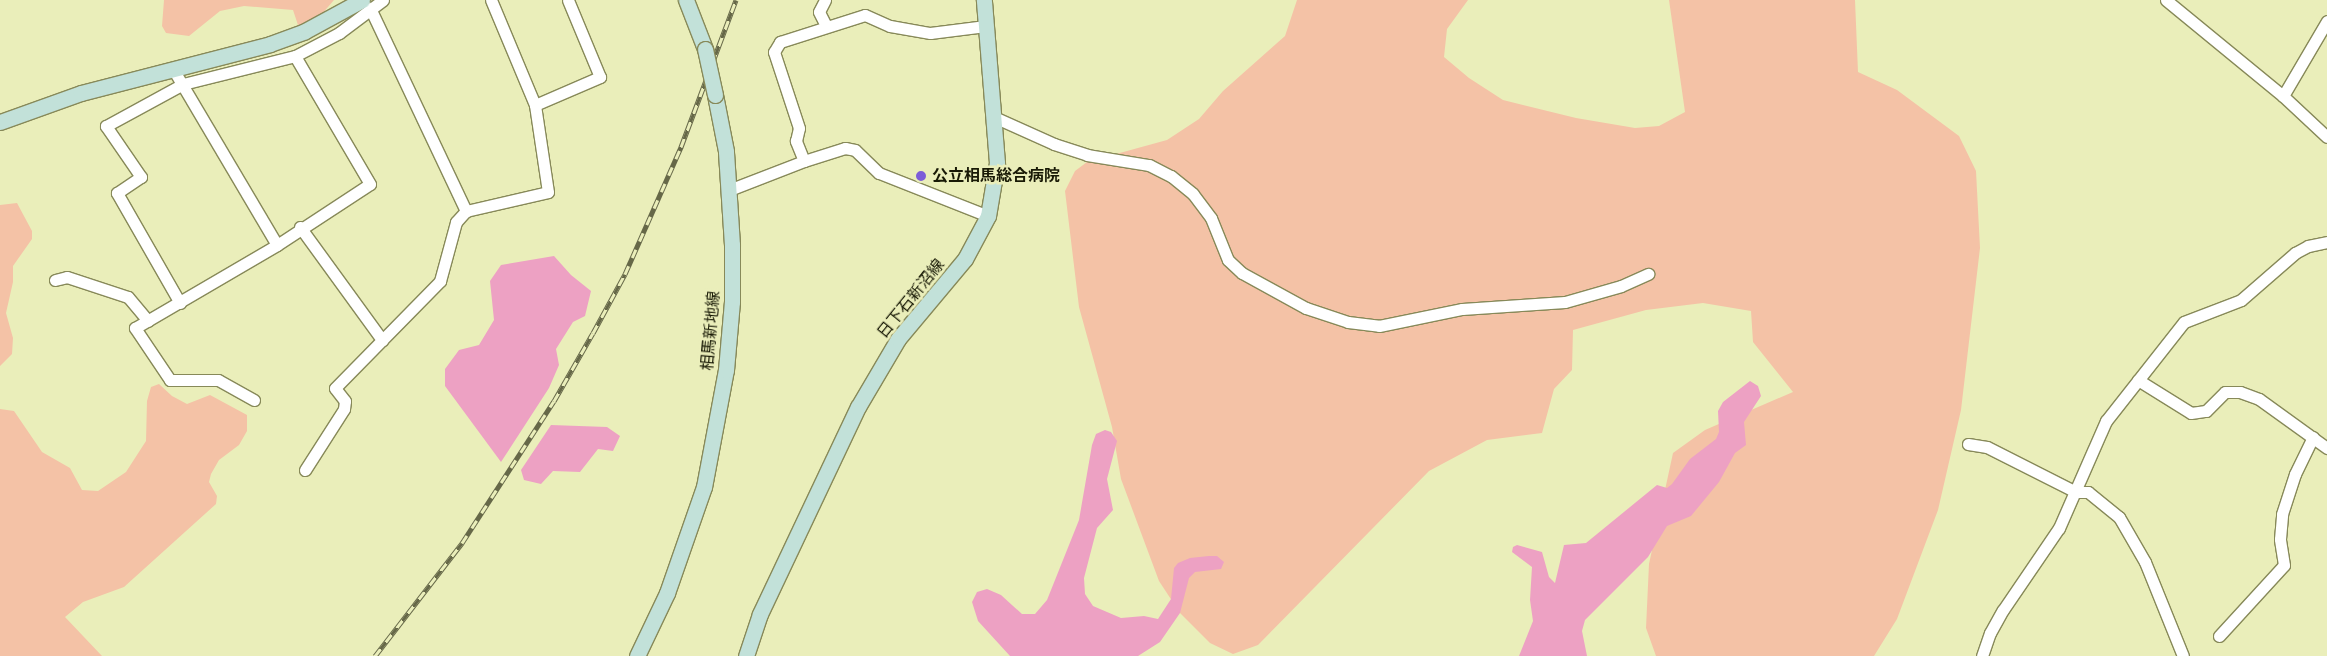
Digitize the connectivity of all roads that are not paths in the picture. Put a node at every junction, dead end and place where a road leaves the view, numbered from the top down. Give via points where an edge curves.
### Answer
1 (383, 0) edge
2 (491, 0) edge
3 (568, 0) edge
4 (686, 0) edge
5 (825, 0) edge
6 (984, 0) edge
7 (2166, 0) edge
8 (366, 4) edge
9 (2327, 22) edge
10 (826, 26) junction
11 (986, 26) junction
12 (295, 56) junction
13 (173, 69) junction
14 (183, 84) junction
15 (2283, 96) junction
16 (535, 105) junction
17 (994, 117) junction
18 (0, 122) edge
19 (2327, 137) edge
20 (804, 161) junction
21 (729, 190) junction
22 (466, 211) junction
23 (988, 216) junction
24 (300, 228) junction
25 (2327, 242) edge
26 (277, 245) junction
27 (1648, 274) dead end
28 (55, 280) dead end
29 (180, 303) junction
30 (148, 321) junction
31 (382, 340) junction
32 (2138, 380) junction
33 (254, 400) dead end
34 (2313, 437) junction
35 (1968, 444) dead end
36 (2327, 448) edge
37 (305, 470) dead end
38 (2076, 492) junction
39 (2219, 636) dead end
40 (637, 656) edge
41 (746, 656) edge
42 (1982, 656) edge
43 (2183, 656) edge

1 - 8 street
2 - 16 street
3 - 16 street via 600,77
4 - 21 main road, 相馬新地線, bridge via 704,50 715,95
5 - 10 street via 819,12
6 - 11 main road, 日下石新沼線
7 - 15 street
8 - 12 street via 339,33
8 - 13 main road via 270,44
8 - 22 street
9 - 15 street
10 - 11 street via 865,15 890,26 930,33
10 - 20 street via 780,42 774,52 799,128 796,141
11 - 17 main road, 日下石新沼線
12 - 14 street
12 - 24 street via 370,184
13 - 14 street
13 - 18 main road via 80,93
14 - 26 street
14 - 29 street via 106,126 141,177 117,193
15 - 19 street
16 - 22 street via 548,192
17 - 23 main road, 日下石新沼線 via 997,163
17 - 27 street via 1087,155 1149,165 1172,176 1193,194 1211,218 1228,260 1242,273 1306,308 1348,322 1379,326 1462,309 1565,302 1614,289
20 - 21 street
20 - 23 street via 845,148 855,150 879,173
21 - 40 main road, 相馬新地線 via 732,302 715,442 684,547
22 - 31 street via 456,222 440,281
23 - 41 main road, 日下石新沼線 via 965,260 898,339 858,407 760,614
24 - 26 street
24 - 31 street
25 - 32 street via 2295,253 2241,300 2184,322
26 - 29 street
28 - 30 street via 67,277 128,297
29 - 30 street
30 - 33 street via 135,328 170,380 218,380
31 - 37 street via 335,388 345,401 344,409
32 - 34 street via 2191,413 2206,411 2225,392 2240,392 2259,399
32 - 38 street via 2106,421
34 - 36 street
34 - 39 street via 2295,474 2282,514 2280,539 2284,565
35 - 38 street via 1988,447
38 - 42 street via 2059,528 1990,633
38 - 43 street via 2088,492 2120,517 2145,562

